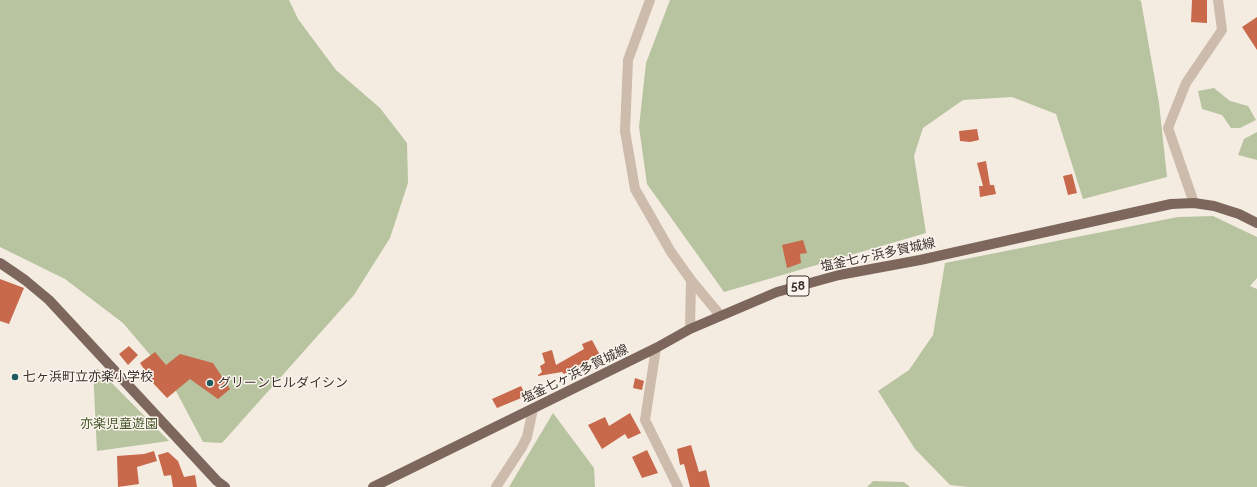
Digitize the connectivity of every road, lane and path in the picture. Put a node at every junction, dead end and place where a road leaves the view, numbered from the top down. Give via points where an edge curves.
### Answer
1 (650, 0) edge
2 (1218, 0) edge
3 (1194, 203) junction
4 (1257, 222) edge
5 (0, 263) edge
6 (691, 280) junction
7 (720, 315) junction
8 (690, 329) junction
9 (656, 348) junction
10 (532, 409) junction
11 (225, 487) edge
12 (373, 487) edge
13 (496, 487) edge
14 (678, 487) edge

1 - 6 street via 628,60 626,131 635,189 671,252
2 - 3 street via 1222,30 1186,83 1168,128
3 - 4 main road, 塩釜七ヶ浜多賀城線 / 58 via 1214,206
3 - 7 main road, 塩釜七ヶ浜多賀城線 / 58 via 1171,204 839,276 777,292
5 - 11 main road via 49,300
6 - 7 street
6 - 8 street
7 - 8 main road, 塩釜七ヶ浜多賀城線 / 58
8 - 9 main road, 塩釜七ヶ浜多賀城線 / 58
9 - 10 main road, 塩釜七ヶ浜多賀城線 / 58
9 - 14 street via 645,420
10 - 12 main road, 塩釜七ヶ浜多賀城線 / 58
10 - 13 street via 527,437

